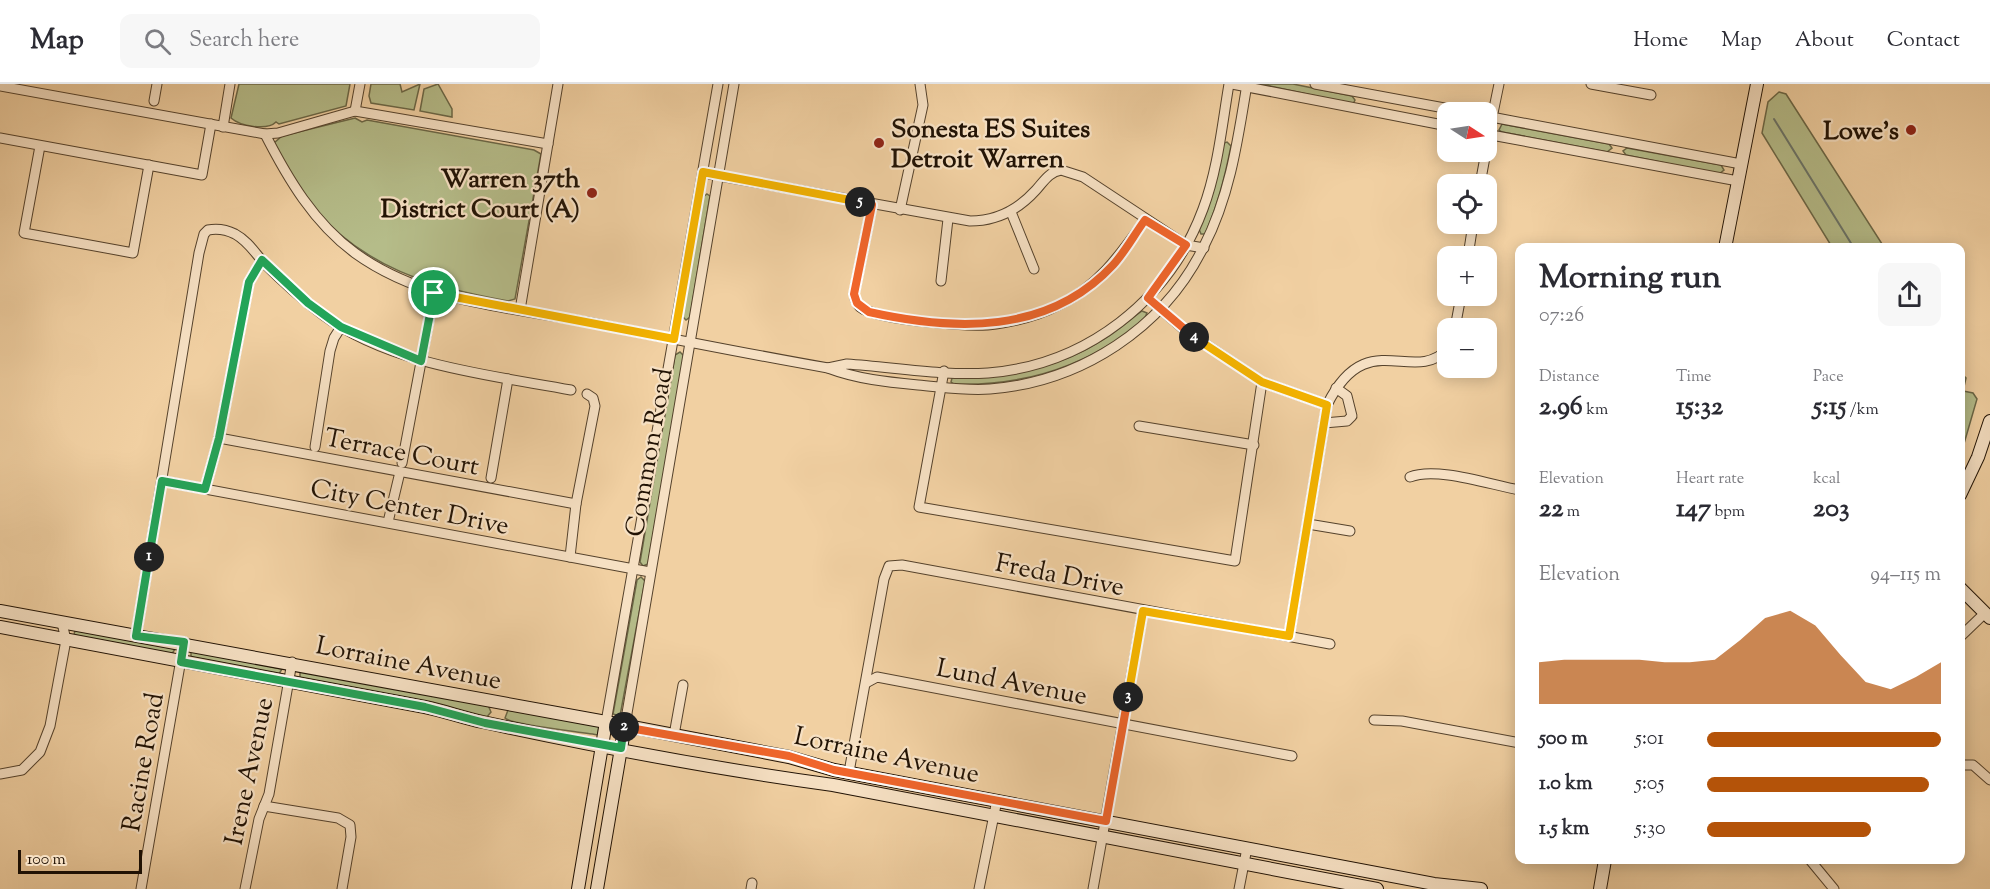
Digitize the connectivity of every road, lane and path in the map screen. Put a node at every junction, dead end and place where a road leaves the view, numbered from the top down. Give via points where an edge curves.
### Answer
1 (157, 84) edge
2 (230, 84) edge
3 (360, 84) edge
4 (558, 84) edge
5 (718, 84) edge
6 (734, 84) edge
7 (920, 84) edge
8 (1231, 84) edge
9 (1315, 84) edge
10 (1499, 84) edge
11 (1591, 84) edge
12 (1757, 84) edge
13 (0, 86) edge
14 (1246, 86) edge
15 (1651, 95) dead end
16 (154, 100) dead end
17 (1494, 102) edge
18 (1437, 107) edge
19 (355, 111) junction
20 (1497, 118) edge
21 (211, 124) junction
22 (1437, 124) edge
23 (223, 126) junction
24 (265, 134) junction
25 (1221, 135) junction
26 (1497, 136) edge
27 (0, 138) edge
28 (1237, 138) junction
29 (548, 144) junction
30 (40, 146) junction
31 (1741, 164) junction
32 (149, 165) junction
33 (703, 172) junction
34 (718, 175) junction
35 (1738, 182) junction
36 (872, 205) junction
37 (900, 210) junction
38 (1011, 212) junction
39 (948, 219) junction
40 (1145, 220) junction
41 (1726, 243) edge
42 (1186, 245) junction
43 (1204, 248) junction
44 (262, 260) junction
45 (1034, 269) dead end
46 (941, 280) dead end
47 (434, 293) junction
48 (1148, 298) junction
49 (520, 310) junction
50 (1160, 310) junction
51 (341, 327) junction
52 (674, 339) junction
53 (690, 342) junction
54 (1437, 356) edge
55 (421, 361) junction
56 (828, 368) junction
57 (944, 371) junction
58 (508, 379) junction
59 (1262, 382) junction
60 (942, 387) junction
61 (1336, 388) junction
62 (571, 390) dead end
63 (587, 394) dead end
64 (1327, 405) junction
65 (1990, 422) edge
66 (1324, 423) junction
67 (1139, 426) dead end
68 (219, 438) junction
69 (1254, 445) junction
70 (315, 447) dead end
71 (401, 468) junction
72 (1410, 477) dead end
73 (491, 478) dead end
74 (162, 481) junction
75 (1965, 484) edge
76 (205, 489) junction
77 (1515, 489) edge
78 (576, 504) junction
79 (388, 522) junction
80 (1308, 524) junction
81 (1350, 531) dead end
82 (570, 557) junction
83 (634, 569) junction
84 (650, 572) junction
85 (1965, 593) edge
86 (0, 611) edge
87 (1143, 611) junction
88 (1987, 615) edge
89 (62, 623) junction
90 (0, 627) edge
91 (1965, 633) edge
92 (136, 636) junction
93 (1289, 636) junction
94 (66, 640) junction
95 (184, 642) junction
96 (1330, 644) dead end
97 (181, 662) junction
98 (292, 662) junction
99 (289, 682) junction
100 (866, 683) junction
101 (683, 685) dead end
102 (1374, 720) dead end
103 (606, 722) junction
104 (1123, 723) junction
105 (625, 725) junction
106 (674, 735) junction
107 (1515, 742) edge
108 (602, 745) junction
109 (621, 748) junction
110 (789, 756) junction
111 (1292, 756) dead end
112 (1965, 765) edge
113 (849, 772) junction
114 (0, 774) edge
115 (784, 779) junction
116 (1990, 780) edge
117 (595, 790) junction
118 (612, 793) junction
119 (997, 800) junction
120 (264, 806) junction
121 (994, 816) junction
122 (1106, 821) junction
123 (1103, 837) junction
124 (1247, 848) junction
125 (1244, 863) junction
126 (1604, 864) edge
127 (1813, 864) edge
128 (1385, 874) junction
129 (141, 889) edge
130 (245, 889) edge
131 (342, 889) edge
132 (578, 889) edge
133 (597, 889) edge
134 (979, 889) edge
135 (1093, 889) edge
136 (1239, 889) edge
137 (1377, 889) edge
138 (1383, 889) edge
139 (1481, 889) edge
140 (1600, 889) edge
141 (1834, 889) edge

1 - 16 street
2 - 23 street
3 - 19 street
4 - 29 street
5 - 33 street, Common Road
6 - 34 street, Common Road
7 - 37 street via 923,105
8 - 14 street
8 - 25 street
9 - 18 street
10 - 17 street
11 - 15 street
12 - 31 street
13 - 21 street
14 - 22 street
14 - 28 street
19 - 24 street
19 - 29 street
20 - 31 street
21 - 23 street
21 - 32 street via 202,175
23 - 24 street
24 - 47 street via 306,204 344,245 396,279
25 - 28 street
25 - 42 street via 1207,196
26 - 35 street
27 - 30 street
28 - 43 street via 1226,193
29 - 49 street
30 - 32 street
30 - 32 street via 24,233 133,254
31 - 35 street
33 - 34 street
33 - 52 street, Common Road
34 - 36 street
34 - 53 street, Common Road
35 - 41 street
36 - 37 street
36 - 40 street via 854,294 861,308 878,314 972,325 1028,318 1086,290 1114,264
37 - 39 street
38 - 39 street via 982,221
38 - 40 street via 1048,176 1061,170 1083,177
38 - 45 street
39 - 46 street
40 - 42 street
42 - 43 street
42 - 48 street
43 - 50 street
44 - 51 street via 308,303
44 - 68 street via 249,282
44 - 74 street via 237,235 221,230 204,234
47 - 49 street
47 - 55 street
48 - 50 street
48 - 57 street via 1109,331 1053,359 1008,370
49 - 52 street
50 - 59 street
50 - 60 street via 1108,351 1054,376 989,390
51 - 55 street
51 - 70 street via 330,351
52 - 53 street
52 - 83 street, Common Road
53 - 56 street
53 - 84 street, Common Road
54 - 61 street via 1429,361 1381,359 1363,364
55 - 58 street
55 - 71 street
56 - 57 street via 847,364
56 - 60 street via 873,380
57 - 60 street
58 - 62 street
58 - 73 street
59 - 64 street
59 - 69 street
60 - 69 street via 920,507 1235,561
61 - 64 street
61 - 66 street via 1347,396 1352,416 1347,422
63 - 78 street via 595,406
64 - 66 street
65 - 75 street
66 - 80 street
67 - 69 street
68 - 71 street, Terrace Court
68 - 76 street
71 - 78 street, Terrace Court
71 - 79 street
72 - 77 street via 1439,474
74 - 76 street, City Center Drive
74 - 92 street
76 - 79 street, City Center Drive
78 - 82 street
79 - 82 street, City Center Drive
80 - 81 street
80 - 93 street
82 - 83 street, City Center Drive
83 - 84 street, City Center Drive
83 - 103 street, Common Road
84 - 105 street, Common Road
85 - 88 street
86 - 89 street, Lorraine Avenue
87 - 93 street, Freda Drive
87 - 100 street, Freda Drive via 902,565 889,566
87 - 104 street
88 - 91 street
89 - 92 street, Lorraine Avenue
89 - 94 street
90 - 94 street, Lorraine Avenue
92 - 95 street, Lorraine Avenue
93 - 96 street, Freda Drive
94 - 97 street, Lorraine Avenue
94 - 114 street via 50,726 40,752 22,770
95 - 97 street, Racine Road
95 - 98 street, Lorraine Avenue
97 - 99 street, Lorraine Avenue
97 - 129 street, Racine Road
98 - 99 street, Irene Avenue
98 - 103 street, Lorraine Avenue
99 - 108 street, Lorraine Avenue
99 - 120 street, Irene Avenue
100 - 104 street, Lund Avenue via 877,677
100 - 113 street
101 - 106 street
102 - 107 street via 1402,721
103 - 105 street, Lorraine Avenue
103 - 108 street, Common Road
104 - 111 street, Lund Avenue
104 - 122 street
105 - 106 street, Lorraine Avenue
105 - 109 street, Common Road
106 - 110 street, Lorraine Avenue
108 - 109 street, Lorraine Avenue
108 - 117 street, Common Road
109 - 115 street, Lorraine Avenue
109 - 118 street, Common Road
110 - 113 street, Lorraine Avenue
110 - 115 street via 783,765
112 - 116 street via 1973,765
113 - 119 street, Lorraine Avenue
115 - 121 street, Lorraine Avenue
117 - 118 street
117 - 132 street, Common Road
118 - 133 street, Common Road
119 - 121 street
119 - 122 street, Lorraine Avenue
120 - 130 street, Irene Avenue
120 - 131 street via 338,818 350,825
121 - 123 street, Lorraine Avenue
121 - 134 street
122 - 123 street
122 - 124 street, Lorraine Avenue
123 - 125 street, Lorraine Avenue
123 - 135 street
124 - 125 street
124 - 128 street, Lorraine Avenue
125 - 136 street
125 - 137 street, Lorraine Avenue
126 - 140 street
127 - 141 street
128 - 138 street
128 - 139 street, Lorraine Avenue

